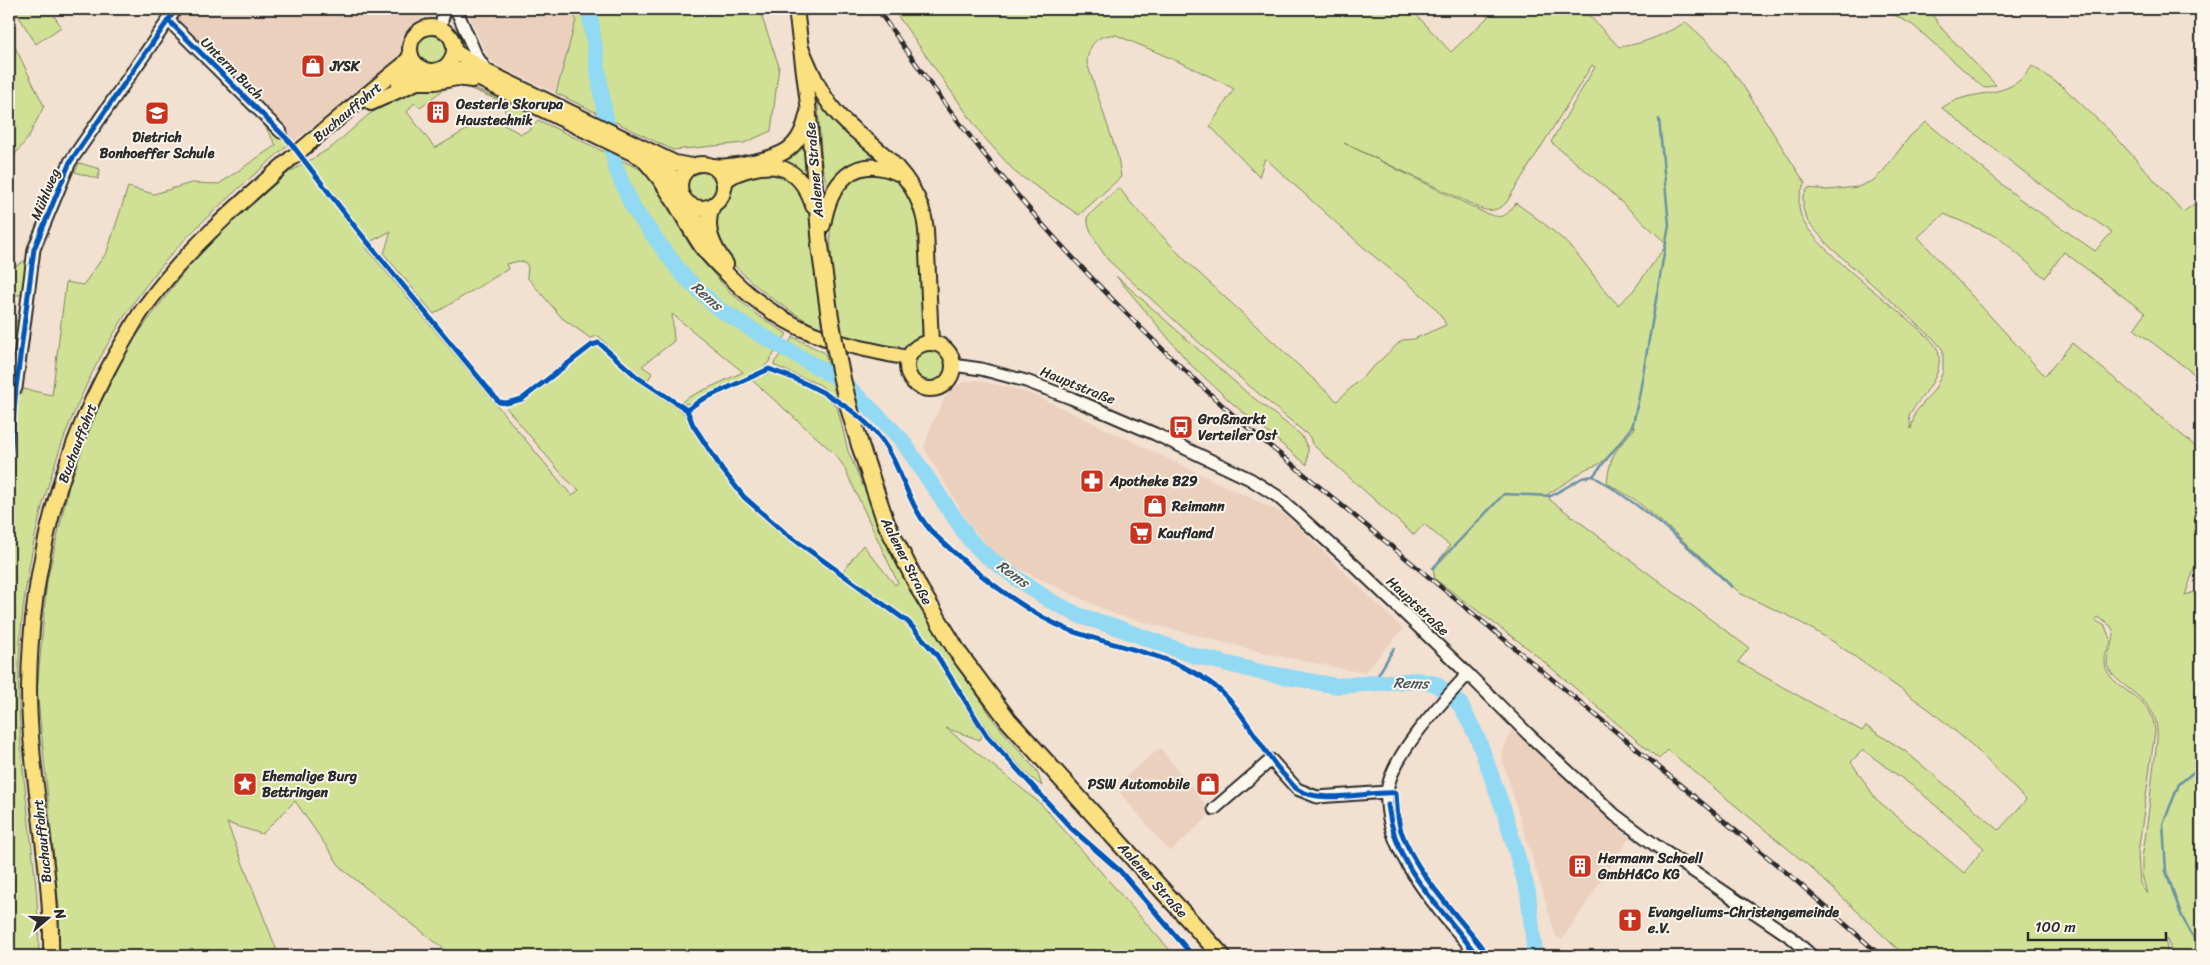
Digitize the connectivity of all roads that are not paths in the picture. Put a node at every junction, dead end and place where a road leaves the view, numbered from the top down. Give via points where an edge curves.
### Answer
1 (176, 9) edge
2 (445, 9) edge
3 (456, 9) edge
4 (796, 9) edge
5 (168, 20) junction
6 (440, 28) junction
7 (802, 50) junction
8 (454, 51) junction
9 (415, 61) junction
10 (444, 68) junction
11 (486, 76) junction
12 (371, 103) junction
13 (808, 104) junction
14 (281, 132) dead end
15 (310, 145) junction
16 (635, 150) junction
17 (691, 166) junction
18 (712, 166) junction
19 (903, 176) junction
20 (680, 186) junction
21 (724, 188) junction
22 (689, 204) junction
23 (713, 205) junction
24 (818, 220) junction
25 (820, 246) junction
26 (719, 265) junction
27 (830, 341) junction
28 (931, 342) junction
29 (908, 358) junction
30 (953, 365) junction
31 (16, 388) dead end
32 (1468, 674) junction
33 (1387, 792) junction
34 (1214, 809) dead end
35 (50, 956) edge
36 (1222, 956) edge
37 (1477, 956) edge
38 (1812, 956) edge

1 - 5 street, Mühlweg
2 - 6 street
3 - 11 street
4 - 7 main road, Aalener Straße
5 - 14 street, Unterm Buch
5 - 31 street, Mühlweg via 70,162 34,249
6 - 8 main road via 451,37
6 - 9 main road via 428,27 417,32 411,43
7 - 13 main road, Aalener Straße
7 - 19 main road via 814,78 835,111 878,148
8 - 10 main road
8 - 11 main road
9 - 10 main road via 431,71
9 - 12 main road via 408,72
9 - 15 main road, Buchauffahrt via 403,66
10 - 11 main road
11 - 12 main road via 417,82
11 - 16 main road
12 - 15 main road
13 - 18 main road via 799,137 784,153 731,166
13 - 24 main road, Aalener Straße
15 - 35 main road, Buchauffahrt via 239,203 192,248 146,305 106,370 76,440 51,516 34,600 29,688
16 - 17 main road
16 - 20 main road via 661,167
16 - 26 main road via 659,176 703,248
17 - 18 main road
17 - 20 main road via 683,174
18 - 21 main road via 722,176
19 - 25 main road via 878,166 854,171 843,178 830,199
19 - 28 main road via 918,197 925,217
20 - 22 main road
21 - 23 main road via 720,199
21 - 24 main road via 726,180 743,171 768,165 784,169 793,173 805,187
22 - 23 main road via 702,208
22 - 26 main road
23 - 27 main road via 708,222 710,236 728,266 774,305
24 - 25 main road, Aalener Straße
25 - 36 highway, Aalener Straße, bridge via 845,392 860,445 886,523 920,590 959,654 1008,720
26 - 27 main road via 750,295 782,319
27 - 29 main road
28 - 29 main road via 917,346
28 - 30 main road via 944,347
29 - 30 main road via 910,378 928,389 943,385
30 - 32 street, Hauptstraße via 1026,381 1071,398 1155,434 1263,487 1290,506
32 - 33 street via 1409,744
32 - 38 street, Hauptstraße via 1528,734 1655,846 1792,938
33 - 34 street via 1317,797 1297,789 1271,760
33 - 37 street via 1391,827 1412,872

